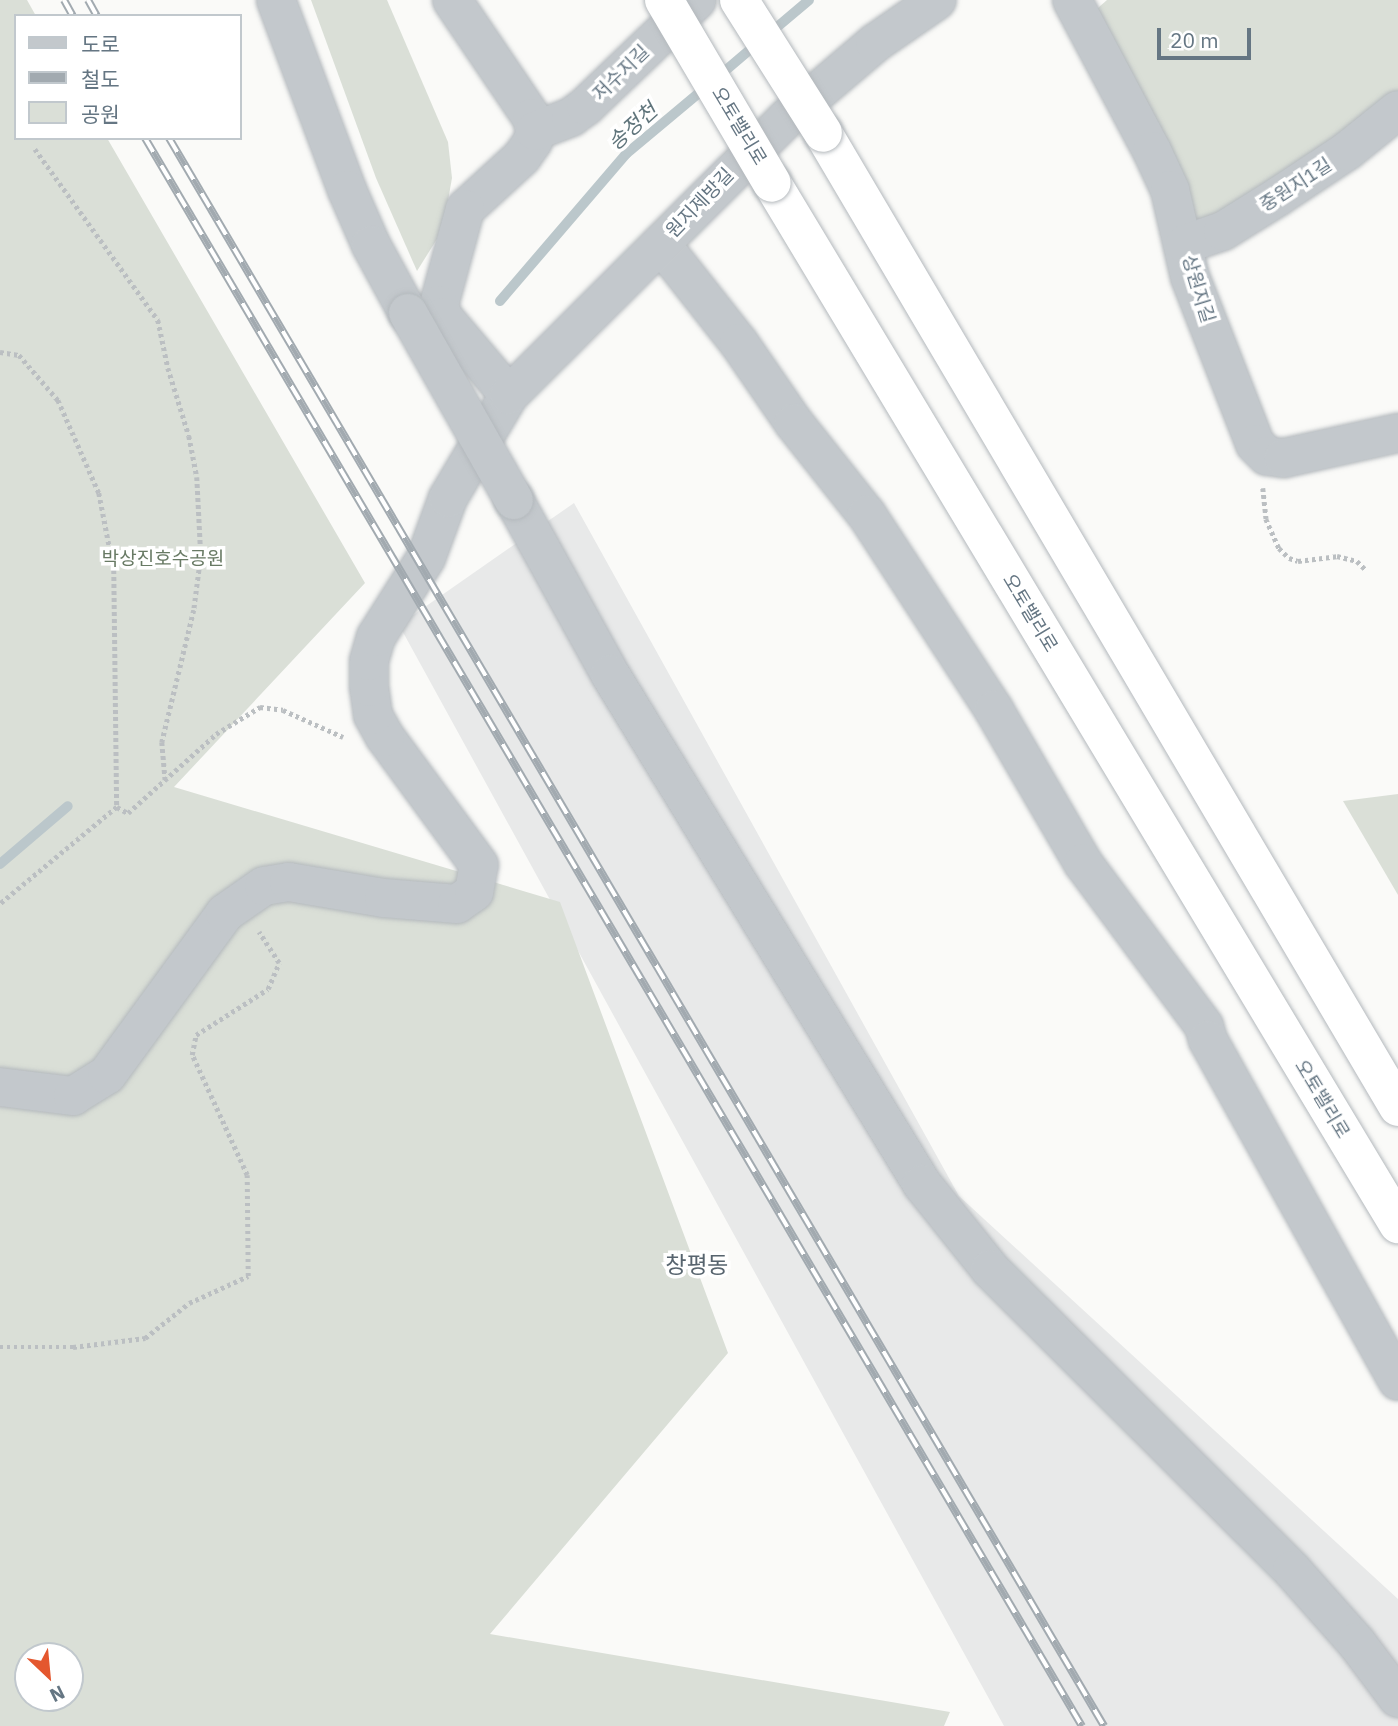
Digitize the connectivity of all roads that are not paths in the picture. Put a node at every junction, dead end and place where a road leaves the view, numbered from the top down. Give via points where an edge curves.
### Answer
1 (276, 0) edge
2 (452, 0) edge
3 (664, 0) edge
4 (697, 0) edge
5 (739, 0) edge
6 (937, 0) edge
7 (1072, 0) edge
8 (1398, 110) edge
9 (535, 131) junction
10 (661, 244) junction
11 (1185, 244) junction
12 (425, 315) junction
13 (509, 396) junction
14 (1398, 433) edge
15 (0, 1087) edge
16 (1326, 1104) junction
17 (1398, 1107) edge
18 (1398, 1224) edge
19 (1398, 1255) edge
20 (1398, 1381) edge
21 (1398, 1698) edge

1 - 12 street via 371,244
2 - 9 street via 532,118
3 - 16 highway, 오토밸리로, bridge
4 - 9 street, 저수지길 via 586,106
5 - 17 highway, bridge via 823,134
6 - 10 street, 원지제방길 via 875,43 787,118
7 - 11 street, 상원지길 via 1152,151 1170,190
8 - 11 street, 중원지1길 via 1279,196 1223,231
9 - 12 street via 522,157 465,209 439,305
10 - 13 street, 원지제방길
10 - 20 street via 867,515 993,710 1083,863 1203,1026
11 - 14 street, 상원지길 via 1190,277 1255,444 1266,456 1296,456
12 - 13 street
12 - 21 street, bridge via 514,500 610,674 922,1184 990,1269 1292,1570
13 - 15 street, 원지제방길 via 448,498 426,558 376,637 369,661 373,715 400,761 474,856 479,865 474,892 457,904 384,898 289,882 264,886 225,913 107,1075 73,1096
16 - 18 highway, 오토밸리로
16 - 19 highway

